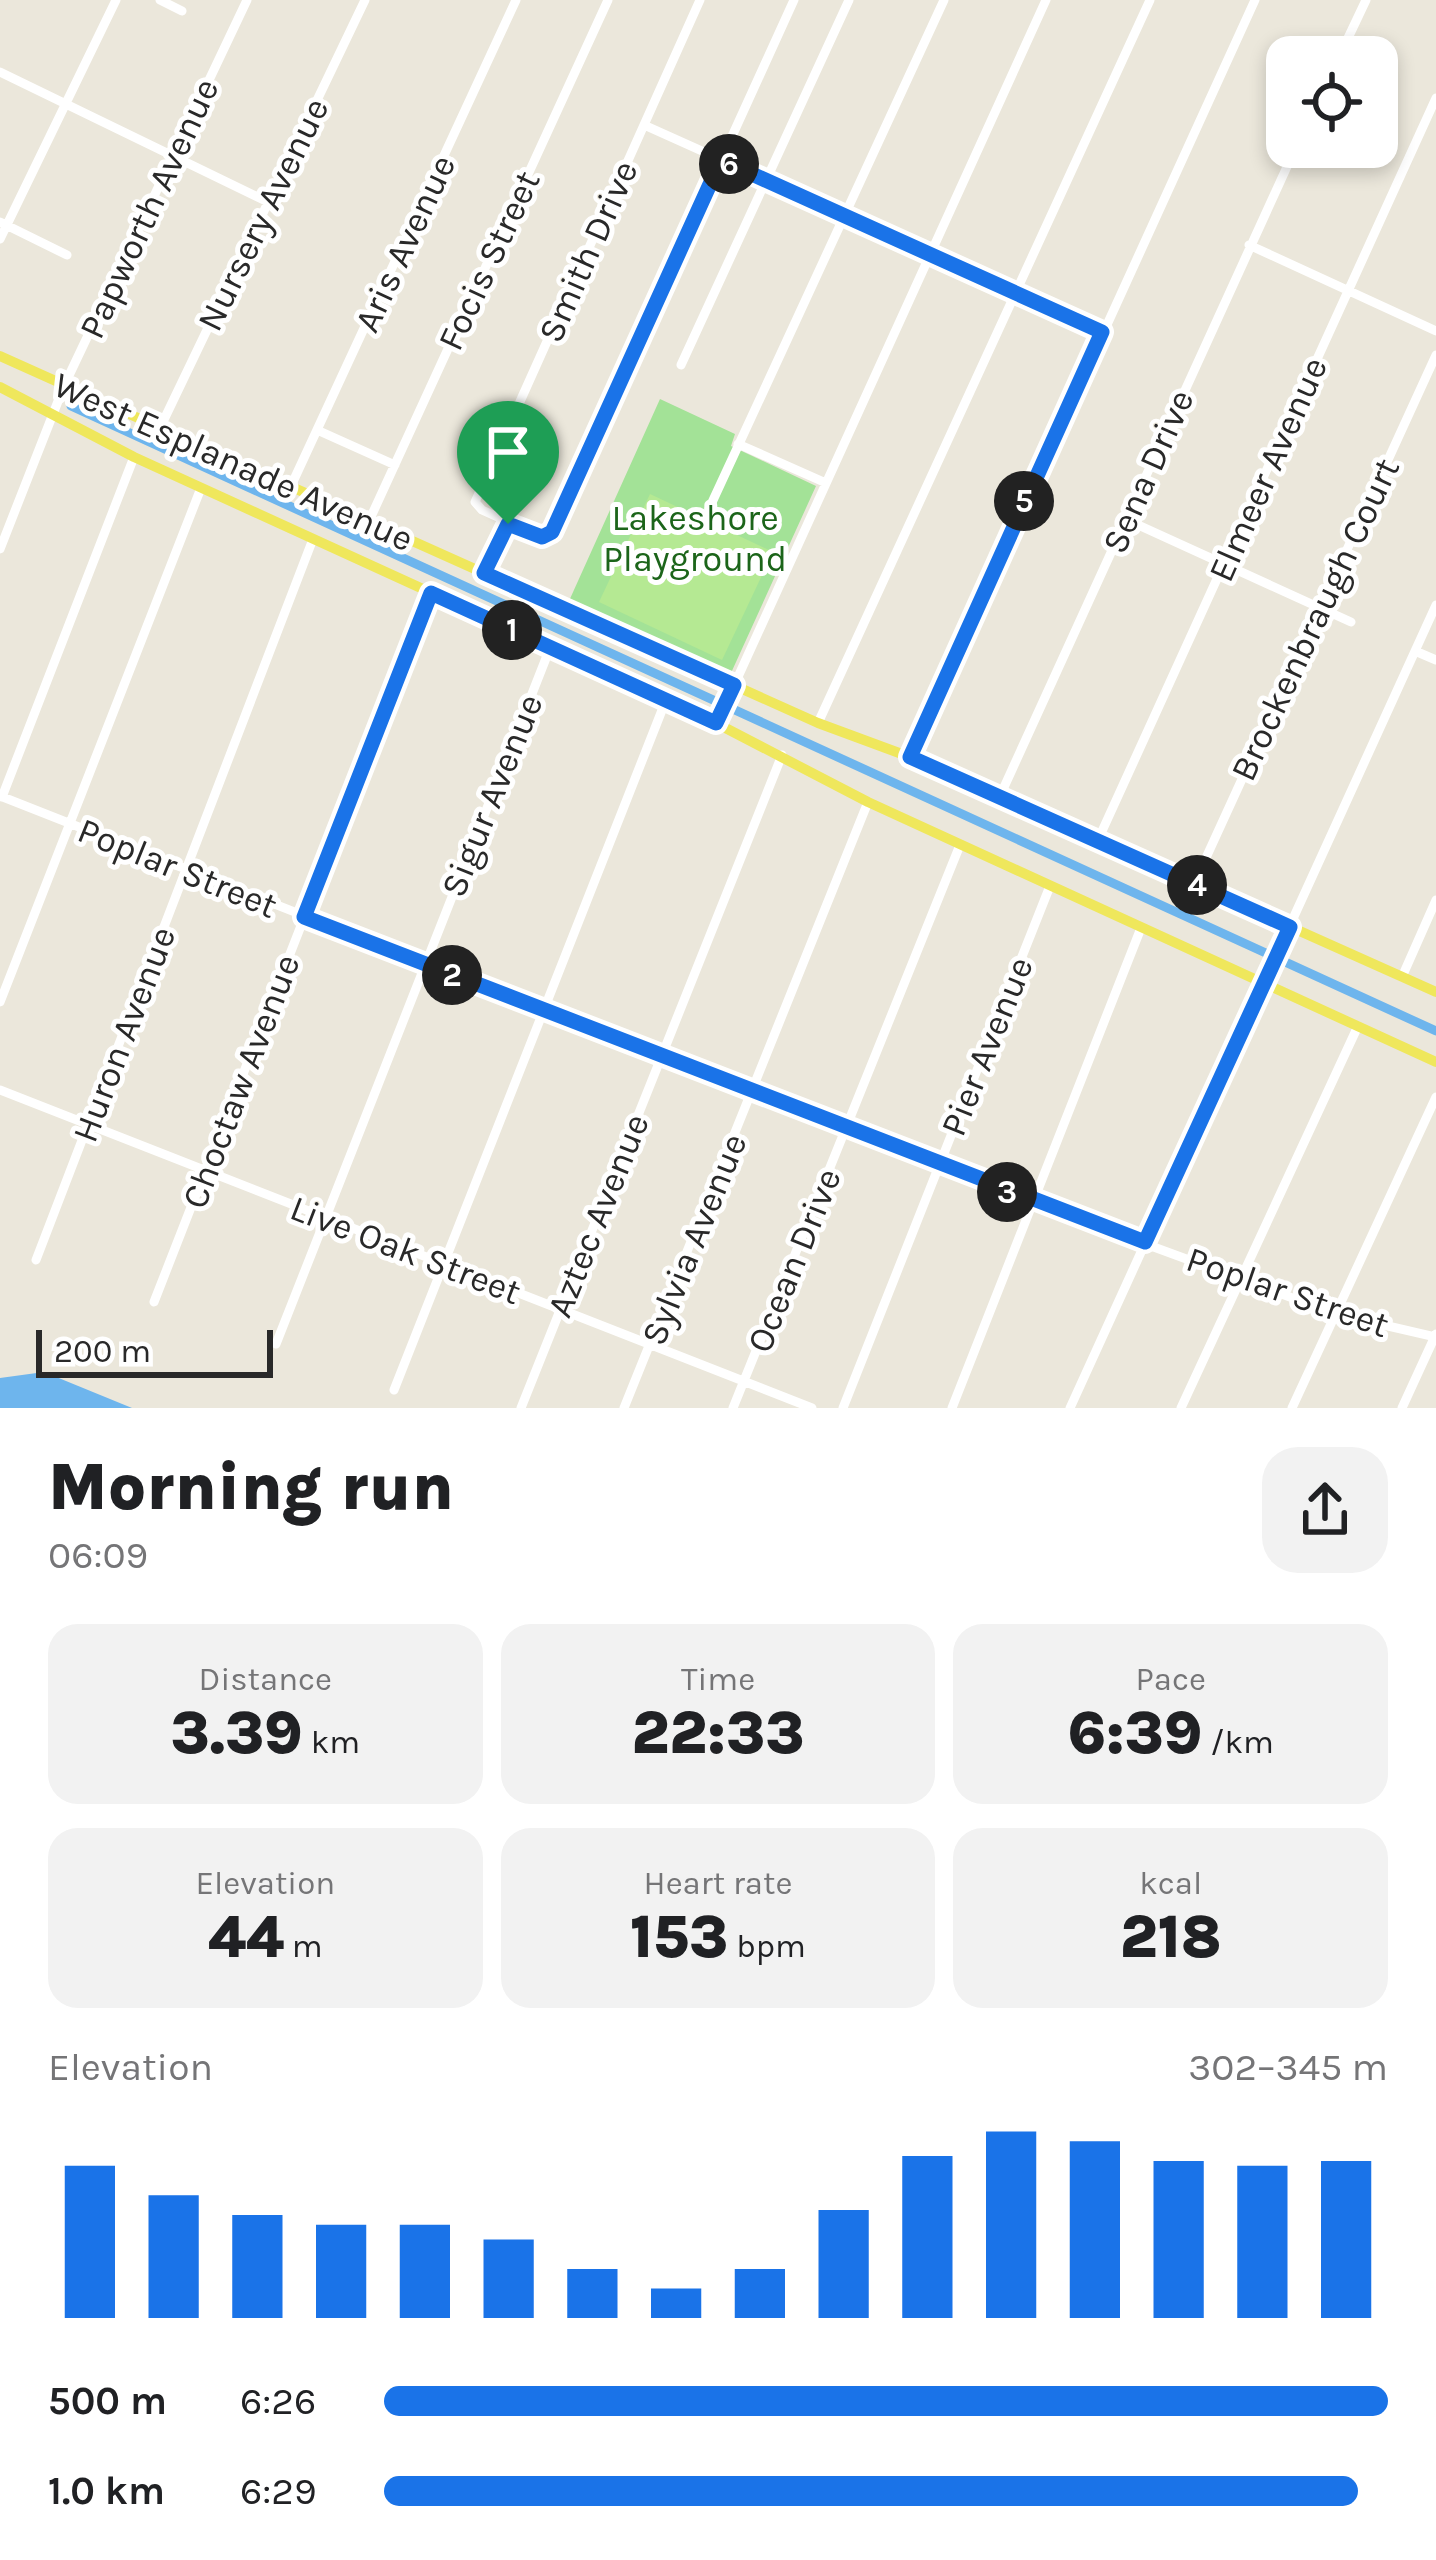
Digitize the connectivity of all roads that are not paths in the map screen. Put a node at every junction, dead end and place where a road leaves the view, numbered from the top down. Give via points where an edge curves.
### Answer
1 (116, 0) edge
2 (160, 0) edge
3 (247, 0) edge
4 (365, 0) edge
5 (516, 0) edge
6 (608, 0) edge
7 (700, 0) edge
8 (794, 0) edge
9 (849, 0) edge
10 (944, 0) edge
11 (1046, 0) edge
12 (1150, 0) edge
13 (1366, 0) edge
14 (1252, 1) edge
15 (182, 11) dead end
16 (1349, 36) edge
17 (0, 72) edge
18 (1436, 98) edge
19 (66, 104) junction
20 (644, 124) junction
21 (173, 156) junction
22 (721, 160) junction
23 (1286, 168) edge
24 (766, 181) junction
25 (268, 202) junction
26 (845, 216) junction
27 (3, 224) edge
28 (0, 238) edge
29 (1249, 245) junction
30 (930, 254) junction
31 (67, 255) dead end
32 (1348, 290) junction
33 (1016, 293) junction
34 (1436, 331) edge
35 (1102, 332) junction
36 (1436, 355) edge
37 (0, 356) edge
38 (681, 365) dead end
39 (64, 386) junction
40 (0, 387) edge
41 (51, 417) junction
42 (160, 428) junction
43 (317, 430) junction
44 (736, 449) junction
45 (134, 457) junction
46 (394, 465) junction
47 (826, 483) junction
48 (291, 486) junction
49 (201, 488) junction
50 (709, 508) dead end
51 (1125, 519) junction
52 (369, 521) junction
53 (508, 524) junction
54 (314, 539) junction
55 (0, 549) edge
56 (1224, 564) junction
57 (484, 573) junction
58 (431, 593) junction
59 (1436, 604) edge
60 (1318, 607) junction
61 (1351, 622) dead end
62 (550, 647) junction
63 (1415, 651) junction
64 (1436, 660) edge
65 (732, 689) junction
66 (666, 700) junction
67 (718, 719) junction
68 (818, 723) junction
69 (782, 755) junction
70 (910, 757) junction
71 (1, 796) edge
72 (1000, 796) junction
73 (868, 802) junction
74 (70, 824) junction
75 (1098, 840) junction
76 (960, 845) junction
77 (186, 871) junction
78 (1194, 884) junction
79 (1050, 886) junction
80 (1436, 900) edge
81 (304, 917) junction
82 (1290, 927) junction
83 (1142, 928) junction
84 (424, 964) junction
85 (1402, 977) junction
86 (1264, 983) junction
87 (1436, 992) edge
88 (0, 1002) edge
89 (541, 1009) junction
90 (1358, 1026) junction
91 (662, 1056) junction
92 (1436, 1062) edge
93 (0, 1090) edge
94 (752, 1091) junction
95 (1436, 1097) edge
96 (88, 1125) junction
97 (846, 1128) junction
98 (938, 1165) junction
99 (205, 1170) junction
100 (1034, 1203) junction
101 (325, 1217) junction
102 (1145, 1242) junction
103 (36, 1260) dead end
104 (443, 1263) junction
105 (1242, 1276) junction
106 (154, 1302) dead end
107 (559, 1309) junction
108 (1336, 1314) junction
109 (1436, 1336) edge
110 (276, 1344) dead end
111 (652, 1345) junction
112 (744, 1381) junction
113 (394, 1390) dead end
114 (521, 1408) edge
115 (625, 1408) edge
116 (734, 1408) edge
117 (812, 1408) edge
118 (843, 1408) edge
119 (952, 1408) edge
120 (1070, 1408) edge
121 (1181, 1408) edge
122 (1292, 1408) edge
123 (1402, 1408) edge

1 - 19 street
2 - 15 street
3 - 21 street, Papworth Avenue
4 - 25 street, Nursery Avenue
5 - 43 street, Aris Avenue
6 - 46 street, Focis Street
7 - 20 street, Smith Drive
8 - 22 street
9 - 24 street
10 - 26 street
11 - 30 street
12 - 33 street
13 - 16 street
14 - 35 street
17 - 19 street
18 - 32 street, Elmeer Avenue
19 - 21 street
19 - 27 street
20 - 22 street
20 - 53 street, Smith Drive via 475,502
21 - 25 street
21 - 39 street, Papworth Avenue
22 - 24 street
22 - 53 street via 552,532 542,537
23 - 29 street, Sena Drive
24 - 26 street
24 - 38 street
25 - 42 street, Nursery Avenue
26 - 30 street
26 - 44 street
27 - 28 street
27 - 31 street
29 - 32 street
29 - 51 street, Sena Drive
30 - 33 street
30 - 47 street
32 - 34 street
32 - 56 street, Elmeer Avenue
33 - 35 street
33 - 68 street
35 - 70 street
36 - 60 street, Brockenbraugh Court
37 - 39 main road, West Esplanade Avenue
39 - 41 street, Papworth Avenue
39 - 42 main road, West Esplanade Avenue
40 - 41 main road, West Esplanade Avenue
41 - 45 main road, West Esplanade Avenue
41 - 55 street, Papworth Avenue
42 - 48 main road, West Esplanade Avenue
43 - 46 street
43 - 48 street, Aris Avenue
44 - 47 street
44 - 50 street
45 - 49 main road, West Esplanade Avenue
45 - 71 street
46 - 52 street, Focis Street
47 - 65 street
48 - 52 main road, West Esplanade Avenue
49 - 54 main road, West Esplanade Avenue
49 - 74 street
51 - 56 street
51 - 72 street, Sena Drive
52 - 57 main road, West Esplanade Avenue
53 - 57 street
54 - 58 main road, West Esplanade Avenue
54 - 77 street, Huron Avenue
56 - 60 street
56 - 75 street, Elmeer Avenue
57 - 65 main road, West Esplanade Avenue
58 - 62 main road, West Esplanade Avenue
58 - 81 street, Choctaw Avenue
59 - 63 street
60 - 61 street
60 - 78 street, Brockenbraugh Court
62 - 66 main road, West Esplanade Avenue
62 - 84 street, Sigur Avenue
63 - 64 street
63 - 82 street
65 - 67 street
65 - 68 main road, West Esplanade Avenue
66 - 67 main road, West Esplanade Avenue
66 - 89 street
67 - 69 main road, West Esplanade Avenue
68 - 70 main road, West Esplanade Avenue
69 - 73 main road, West Esplanade Avenue
69 - 91 street, Aztec Avenue
70 - 72 main road, West Esplanade Avenue
71 - 74 street, Poplar Street
72 - 75 main road, West Esplanade Avenue
73 - 76 main road, West Esplanade Avenue
73 - 94 street, Sylvia Avenue
74 - 77 street, Poplar Street
74 - 88 street
75 - 78 main road, West Esplanade Avenue
76 - 79 main road, West Esplanade Avenue
76 - 97 street, Ocean Drive
77 - 81 street, Poplar Street
77 - 96 street, Huron Avenue
78 - 82 main road, West Esplanade Avenue
79 - 83 main road, West Esplanade Avenue
79 - 98 street, Pier Avenue
80 - 85 street
81 - 84 street, Poplar Street
81 - 99 street, Choctaw Avenue
82 - 85 main road, West Esplanade Avenue
82 - 86 street
83 - 86 main road, West Esplanade Avenue
83 - 100 street
84 - 89 street, Poplar Street
84 - 101 street, Sigur Avenue
85 - 87 main road, West Esplanade Avenue
86 - 90 main road, West Esplanade Avenue
86 - 102 street
89 - 91 street, Poplar Street
89 - 104 street
90 - 92 main road, West Esplanade Avenue
90 - 105 street
91 - 94 street, Poplar Street
91 - 107 street, Aztec Avenue
93 - 96 street, Live Oak Street
94 - 97 street, Poplar Street
94 - 111 street, Sylvia Avenue
95 - 108 street
96 - 99 street, Live Oak Street
96 - 103 street, Huron Avenue
97 - 98 street, Poplar Street
97 - 112 street, Ocean Drive
98 - 100 street, Poplar Street
98 - 118 street, Pier Avenue
99 - 101 street, Live Oak Street
99 - 106 street, Choctaw Avenue
100 - 102 street, Poplar Street
100 - 119 street
101 - 104 street, Live Oak Street
101 - 110 street, Sigur Avenue
102 - 105 street, Poplar Street
102 - 120 street
104 - 107 street, Live Oak Street
104 - 113 street
105 - 108 street, Poplar Street
105 - 121 street
107 - 111 street, Live Oak Street
107 - 114 street, Aztec Avenue
108 - 109 street, Poplar Street
108 - 122 street
109 - 123 street
111 - 112 street, Live Oak Street
111 - 115 street, Sylvia Avenue
112 - 116 street, Ocean Drive
112 - 117 street, Live Oak Street

